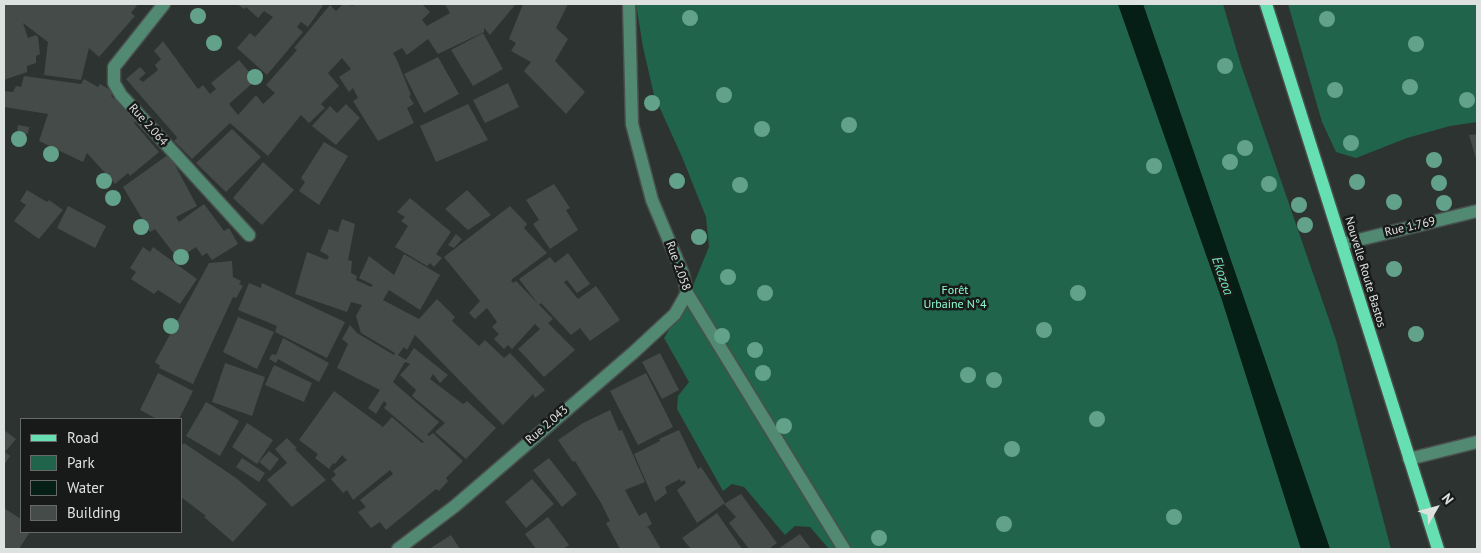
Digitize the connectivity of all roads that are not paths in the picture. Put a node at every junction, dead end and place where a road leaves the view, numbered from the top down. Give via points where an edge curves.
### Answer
1 (164, 4) edge
2 (629, 4) edge
3 (1266, 4) edge
4 (1477, 211) edge
5 (249, 235) dead end
6 (1342, 244) junction
7 (687, 293) junction
8 (1477, 442) edge
9 (1409, 459) junction
10 (398, 549) edge
11 (844, 549) edge
12 (1438, 549) edge

1 - 5 street, Rue 2.064 via 114,67 114,83 121,95
2 - 7 street, Rue 2.058 via 632,124 652,200 683,274
3 - 6 main road, Nouvelle Route Bastos
4 - 6 street, Rue 1.769
6 - 9 main road, Nouvelle Route Bastos
7 - 10 street, Rue 2.043 via 675,314 634,352 455,506
7 - 11 street, Rue 2.058
8 - 9 street
9 - 12 main road, Nouvelle Route Bastos

